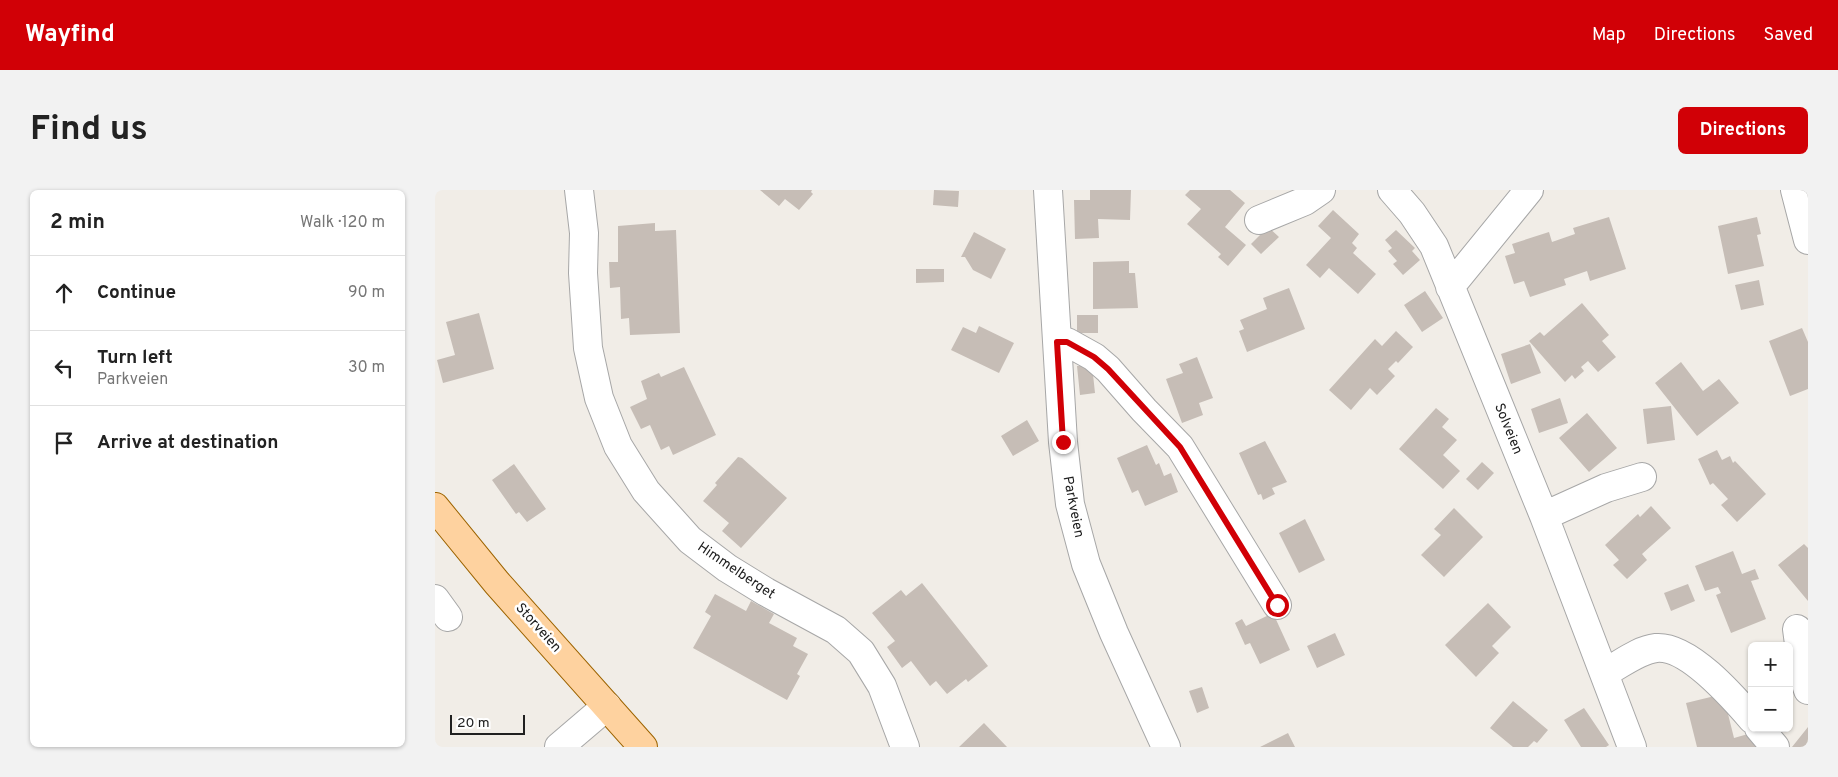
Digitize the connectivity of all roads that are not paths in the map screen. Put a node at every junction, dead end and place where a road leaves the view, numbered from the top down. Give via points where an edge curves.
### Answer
1 (579, 190) edge
2 (1048, 190) edge
3 (1321, 190) edge
4 (1529, 190) edge
5 (1795, 190) edge
6 (1394, 191) edge
7 (1259, 220) dead end
8 (1808, 240) edge
9 (1450, 287) junction
10 (1057, 342) junction
11 (1642, 477) dead end
12 (435, 507) edge
13 (1544, 516) junction
14 (1277, 605) dead end
15 (1797, 629) dead end
16 (1605, 673) junction
17 (1808, 690) edge
18 (607, 706) junction
19 (1748, 715) edge
20 (1762, 732) edge
21 (559, 747) edge
22 (643, 747) edge
23 (905, 747) edge
24 (1166, 747) edge
25 (1632, 747) edge
26 (1775, 747) edge

1 - 23 street, Himmelberget via 585,232 583,272 588,348 599,398 618,446 646,491 690,540 758,588 836,630 861,652 882,686
2 - 10 street, Parkveien
3 - 7 street via 1305,201
4 - 9 street
5 - 8 street
6 - 9 street, Solveien via 1434,246
9 - 13 street, Solveien
10 - 14 street via 1067,342 1094,357 1180,447
10 - 24 street, Parkveien via 1070,504 1086,564 1113,633
11 - 13 street via 1606,488
12 - 18 main road, Storveien via 491,576
13 - 16 street, Solveien
15 - 17 street
16 - 19 street via 1654,648 1673,650 1685,655 1725,689
16 - 25 street, Solveien
18 - 21 street
18 - 22 main road, Storveien
20 - 26 street

